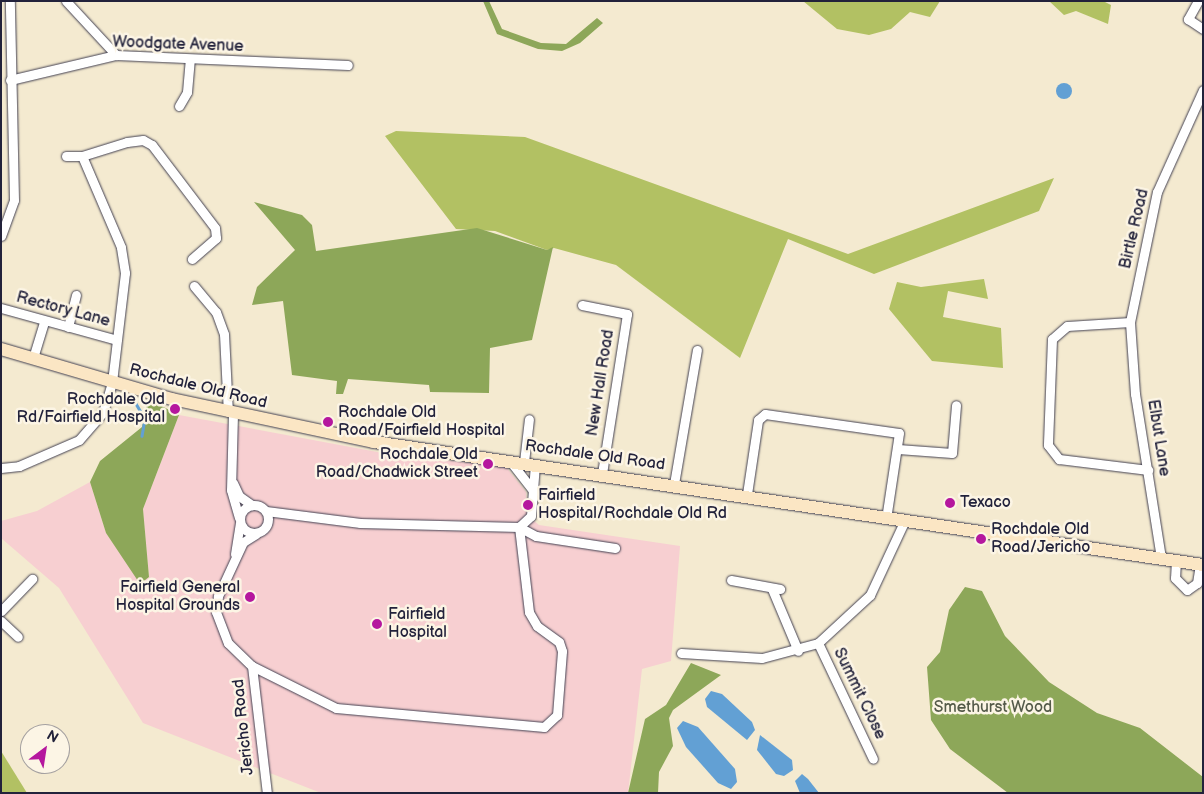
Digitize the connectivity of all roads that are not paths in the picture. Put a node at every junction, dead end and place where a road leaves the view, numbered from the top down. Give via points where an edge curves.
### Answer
1 (10, 1) edge
2 (66, 1) edge
3 (1198, 1) edge
4 (1203, 29) edge
5 (116, 55) junction
6 (190, 60) junction
7 (348, 65) dead end
8 (7, 76) edge
9 (1203, 90) edge
10 (179, 106) dead end
11 (66, 156) dead end
12 (82, 156) junction
13 (1, 236) edge
14 (192, 259) dead end
15 (194, 286) dead end
16 (76, 295) dead end
17 (582, 305) dead end
18 (1, 308) edge
19 (44, 321) junction
20 (1130, 322) junction
21 (68, 327) junction
22 (117, 340) junction
23 (1, 349) edge
24 (697, 350) dead end
25 (34, 358) junction
26 (112, 382) junction
27 (956, 405) dead end
28 (231, 413) junction
29 (529, 419) dead end
30 (898, 449) junction
31 (510, 460) junction
32 (530, 463) junction
33 (1, 468) edge
34 (1148, 470) junction
35 (602, 473) junction
36 (233, 483) junction
37 (674, 484) junction
38 (534, 492) junction
39 (747, 494) junction
40 (252, 505) junction
41 (266, 511) junction
42 (886, 519) junction
43 (240, 521) junction
44 (904, 522) junction
45 (519, 527) junction
46 (256, 534) junction
47 (615, 548) dead end
48 (1161, 558) junction
49 (1176, 560) junction
50 (233, 564) junction
51 (1202, 565) edge
52 (32, 579) dead end
53 (732, 580) dead end
54 (1, 611) edge
55 (1, 620) edge
56 (18, 637) dead end
57 (818, 643) junction
58 (798, 652) junction
59 (681, 653) dead end
60 (252, 666) junction
61 (874, 759) dead end
62 (267, 793) edge

1 - 8 street
2 - 5 street
3 - 4 street via 1188,18
5 - 6 street, Woodgate Avenue
5 - 8 street, Woodgate Avenue
6 - 7 street, Woodgate Avenue
6 - 10 street via 187,92
8 - 13 street via 14,200
9 - 20 street, Birtle Road via 1157,192
11 - 12 street
12 - 14 street via 126,142 143,140 152,145 215,228 216,238
12 - 22 street, Rectory Lane via 121,247 125,273
15 - 28 street via 216,312 224,334
16 - 21 street via 69,306
17 - 35 street, New Hall Road via 628,314
18 - 19 street, Rectory Lane
19 - 21 street, Rectory Lane
19 - 25 street
20 - 34 street, Elbut Lane
20 - 34 street via 1067,326 1052,338 1048,445 1059,459
21 - 22 street, Rectory Lane
22 - 26 street, Rectory Lane
23 - 25 main road, Rochdale Old Road
24 - 37 street
25 - 26 main road, Rochdale Old Road
26 - 28 main road, Rochdale Old Road
26 - 33 street, Rectory Lane via 104,412 94,428 79,440 19,466
27 - 30 street via 952,453
28 - 31 main road, Rochdale Old Road via 374,442
28 - 36 street
29 - 32 street
30 - 39 street via 899,433 766,414 758,420
30 - 42 street
31 - 32 main road, Rochdale Old Road
31 - 38 street
32 - 35 main road, Rochdale Old Road
32 - 38 street
34 - 48 street, Elbut Lane
35 - 37 main road, Rochdale Old Road
36 - 40 street via 238,496
36 - 43 street via 232,497
37 - 39 main road, Rochdale Old Road
38 - 45 street via 530,516
39 - 42 main road, Rochdale Old Road
40 - 41 street
40 - 43 street
41 - 45 street via 360,523
41 - 46 street, Jericho Road via 267,524
42 - 44 main road, Rochdale Old Road
43 - 46 street
43 - 50 street
44 - 48 main road, Rochdale Old Road
44 - 57 street via 870,595
45 - 47 street via 536,536
45 - 60 street via 529,612 537,626 558,634 562,652 557,715 544,727 336,708
46 - 50 street, Jericho Road via 243,542
48 - 49 main road, Rochdale Old Road
49 - 51 main road, Rochdale Old Road
49 - 51 street via 1175,578 1187,590 1197,584
50 - 60 street, Jericho Road via 217,600 218,621 228,643
52 - 54 street
53 - 58 street via 776,589
55 - 56 street
57 - 58 street
57 - 61 street, Summit Close
58 - 59 street via 752,658
60 - 62 street, Jericho Road

